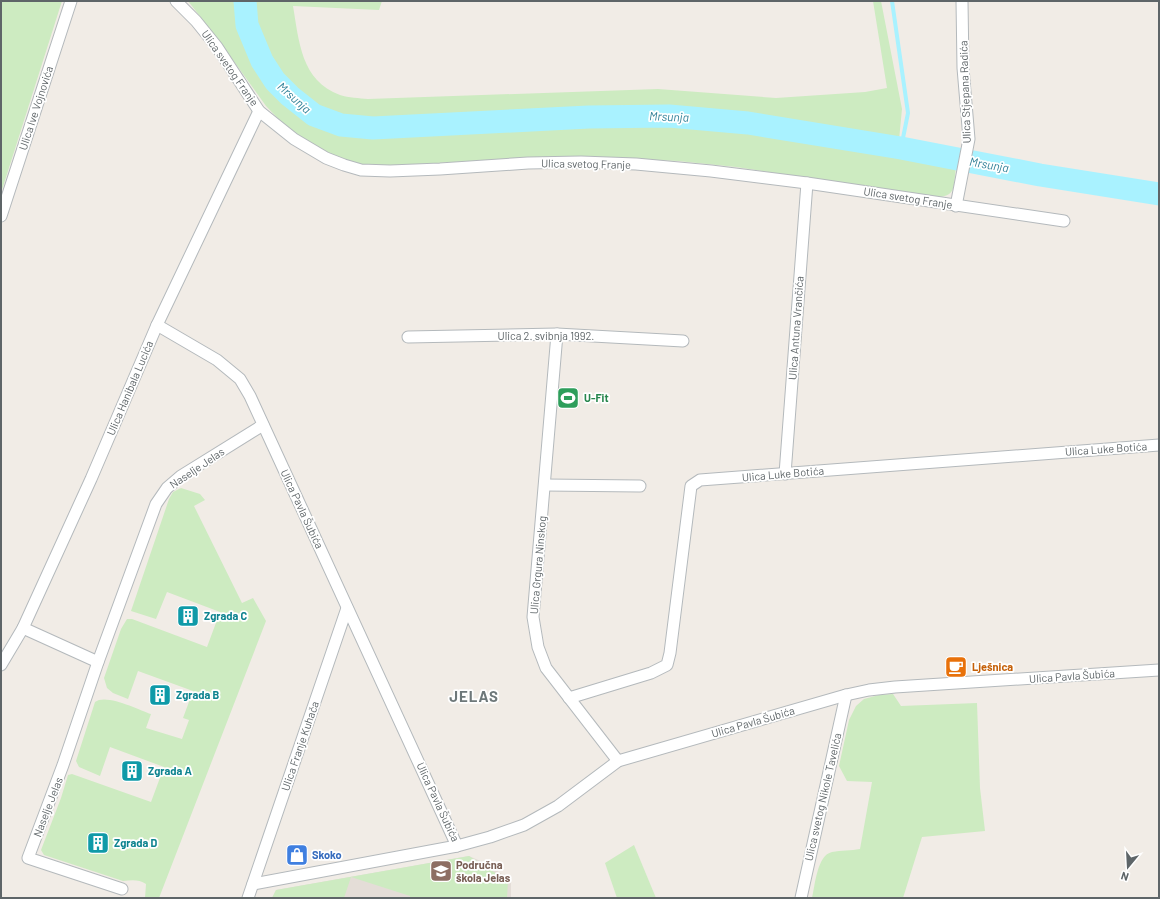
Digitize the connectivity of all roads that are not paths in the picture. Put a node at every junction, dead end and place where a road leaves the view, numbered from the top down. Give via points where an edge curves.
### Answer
1 (71, 1) edge
2 (176, 1) edge
3 (962, 1) edge
4 (259, 111) junction
5 (807, 182) junction
6 (956, 206) junction
7 (1, 216) edge
8 (1064, 221) dead end
9 (157, 325) junction
10 (557, 334) junction
11 (408, 337) dead end
12 (683, 341) dead end
13 (263, 425) junction
14 (1159, 445) edge
15 (785, 474) junction
16 (544, 485) junction
17 (640, 486) dead end
18 (347, 608) junction
19 (24, 628) junction
20 (98, 662) junction
21 (1, 665) edge
22 (1159, 670) edge
23 (846, 695) junction
24 (569, 698) junction
25 (618, 762) junction
26 (457, 846) junction
27 (253, 884) junction
28 (122, 889) dead end
29 (248, 898) edge
30 (801, 898) edge

1 - 7 street, Ulica Ive Vojnovića
2 - 4 street, Ulica svetog Franje via 217,47
3 - 6 street, Ulica Stjepana Radića via 963,68 969,139
4 - 5 street, Ulica svetog Franje via 294,139 319,154 362,170 390,171 581,162 696,169
4 - 9 street, Ulica Hanibala Lucića
5 - 6 street, Ulica svetog Franje
5 - 15 street, Ulica Antuna Vrančića
6 - 8 street, Ulica svetog Franje
9 - 13 street, Ulica Pavla Šubića via 217,360 240,380
9 - 19 street, Ulica Hanibala Lucića
10 - 11 street, Ulica 2. svibnja 1992.
10 - 12 street, Ulica 2. svibnja 1992.
10 - 16 street, Ulica Grgura Ninskog
13 - 18 street, Ulica Pavla Šubića
13 - 20 street, Naselje Jelas via 181,476 167,488 156,504
14 - 15 street, Ulica Luke Botića
15 - 24 street, Ulica Luke Botića via 700,480 692,486 667,665 651,673
16 - 17 street
16 - 24 street, Ulica Grgura Ninskog via 533,617 538,647 546,668
18 - 26 street, Ulica Pavla Šubića
18 - 27 street, Ulica Franje Kuhača
19 - 20 street
19 - 21 street, Ulica Hanibala Lucića
20 - 28 street, Naselje Jelas via 28,858
22 - 23 street, Ulica Pavla Šubića via 869,690
23 - 25 street, Ulica Pavla Šubića
23 - 30 street, Ulica svetog Nikole Tavelića
24 - 25 street, Ulica Grgura Ninskog
25 - 26 street, Ulica Pavla Šubića via 558,806 524,825
26 - 27 street
27 - 29 street, Ulica Franje Kuhača

